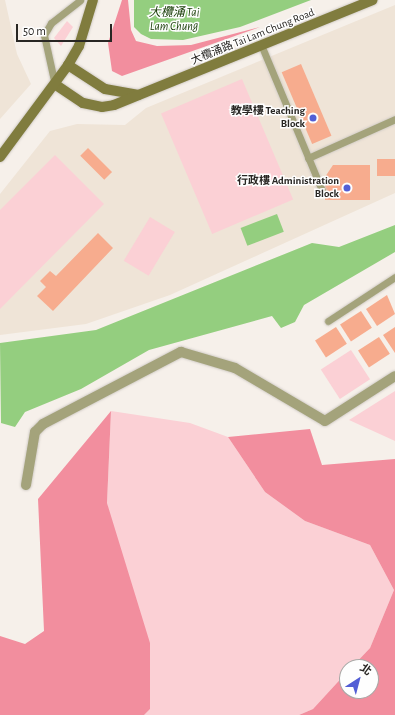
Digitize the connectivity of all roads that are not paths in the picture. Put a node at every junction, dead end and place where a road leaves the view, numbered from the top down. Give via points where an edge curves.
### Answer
1 (80, 0) edge
2 (93, 0) edge
3 (373, 0) edge
4 (262, 47) junction
5 (68, 65) junction
6 (56, 85) junction
7 (140, 96) junction
8 (395, 119) edge
9 (0, 157) edge
10 (308, 158) junction
11 (322, 193) dead end
12 (395, 277) edge
13 (328, 321) dead end
14 (395, 376) edge
15 (26, 485) dead end

1 - 6 lane via 51,23 44,35
2 - 5 street via 79,46
3 - 4 street, 大欖涌路 Tai Lam Chung Road
4 - 7 street, 大欖涌路 Tai Lam Chung Road
4 - 10 lane
5 - 6 street
5 - 7 street via 105,89
6 - 7 street, 大欖涌路 Tai Lam Chung Road via 83,103 102,107
6 - 9 street
8 - 10 lane
10 - 11 lane
12 - 13 lane
14 - 15 street via 325,421 235,368 181,352 43,424 35,432

